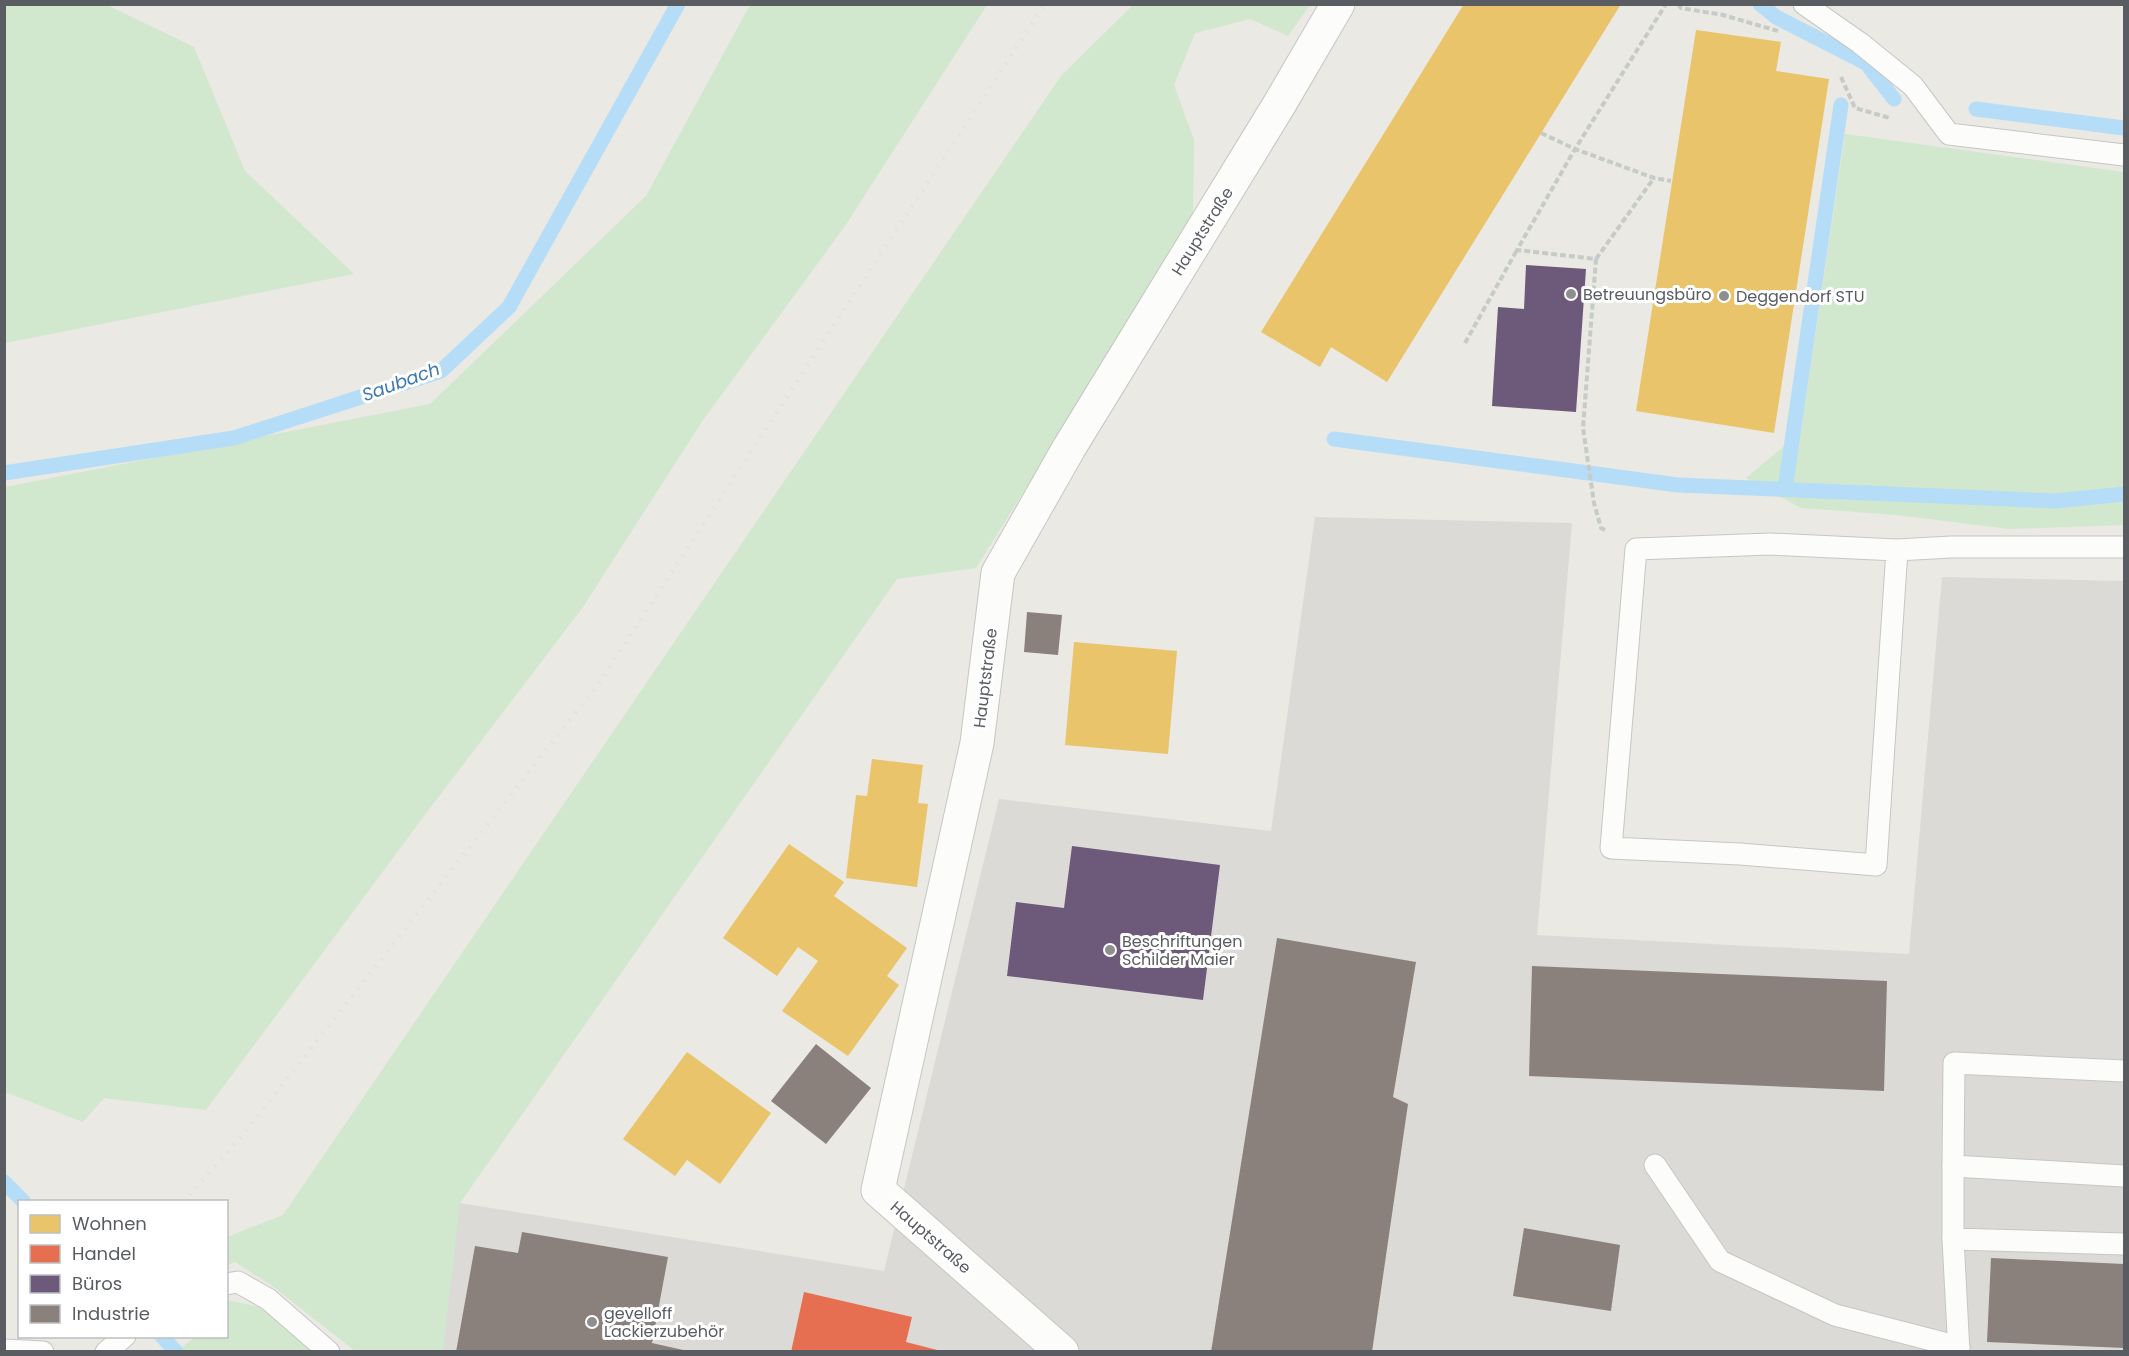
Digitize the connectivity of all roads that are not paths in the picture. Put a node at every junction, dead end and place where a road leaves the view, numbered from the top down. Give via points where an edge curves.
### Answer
1 (1338, 4) edge
2 (1804, 4) edge
3 (2124, 155) edge
4 (2124, 547) edge
5 (1897, 550) junction
6 (2124, 1071) edge
7 (1655, 1165) dead end
8 (1953, 1166) junction
9 (2124, 1176) edge
10 (1953, 1239) junction
11 (2124, 1244) edge
12 (228, 1284) edge
13 (123, 1338) edge
14 (1959, 1349) edge
15 (4, 1350) edge
16 (43, 1352) edge
17 (106, 1352) edge
18 (329, 1352) edge
19 (1062, 1352) edge

1 - 19 street, Hauptstraße via 1069,447 998,573 977,743 878,1190
2 - 3 lane via 1914,86 1949,134
4 - 5 lane
5 - 5 lane via 1770,544 1636,549 1611,848 1876,865
6 - 8 lane via 1954,1063
7 - 14 lane via 1720,1261 1835,1315
8 - 9 lane
8 - 10 lane
10 - 11 lane
10 - 14 lane
12 - 18 lane via 238,1282 268,1299
13 - 17 lane
15 - 16 lane

